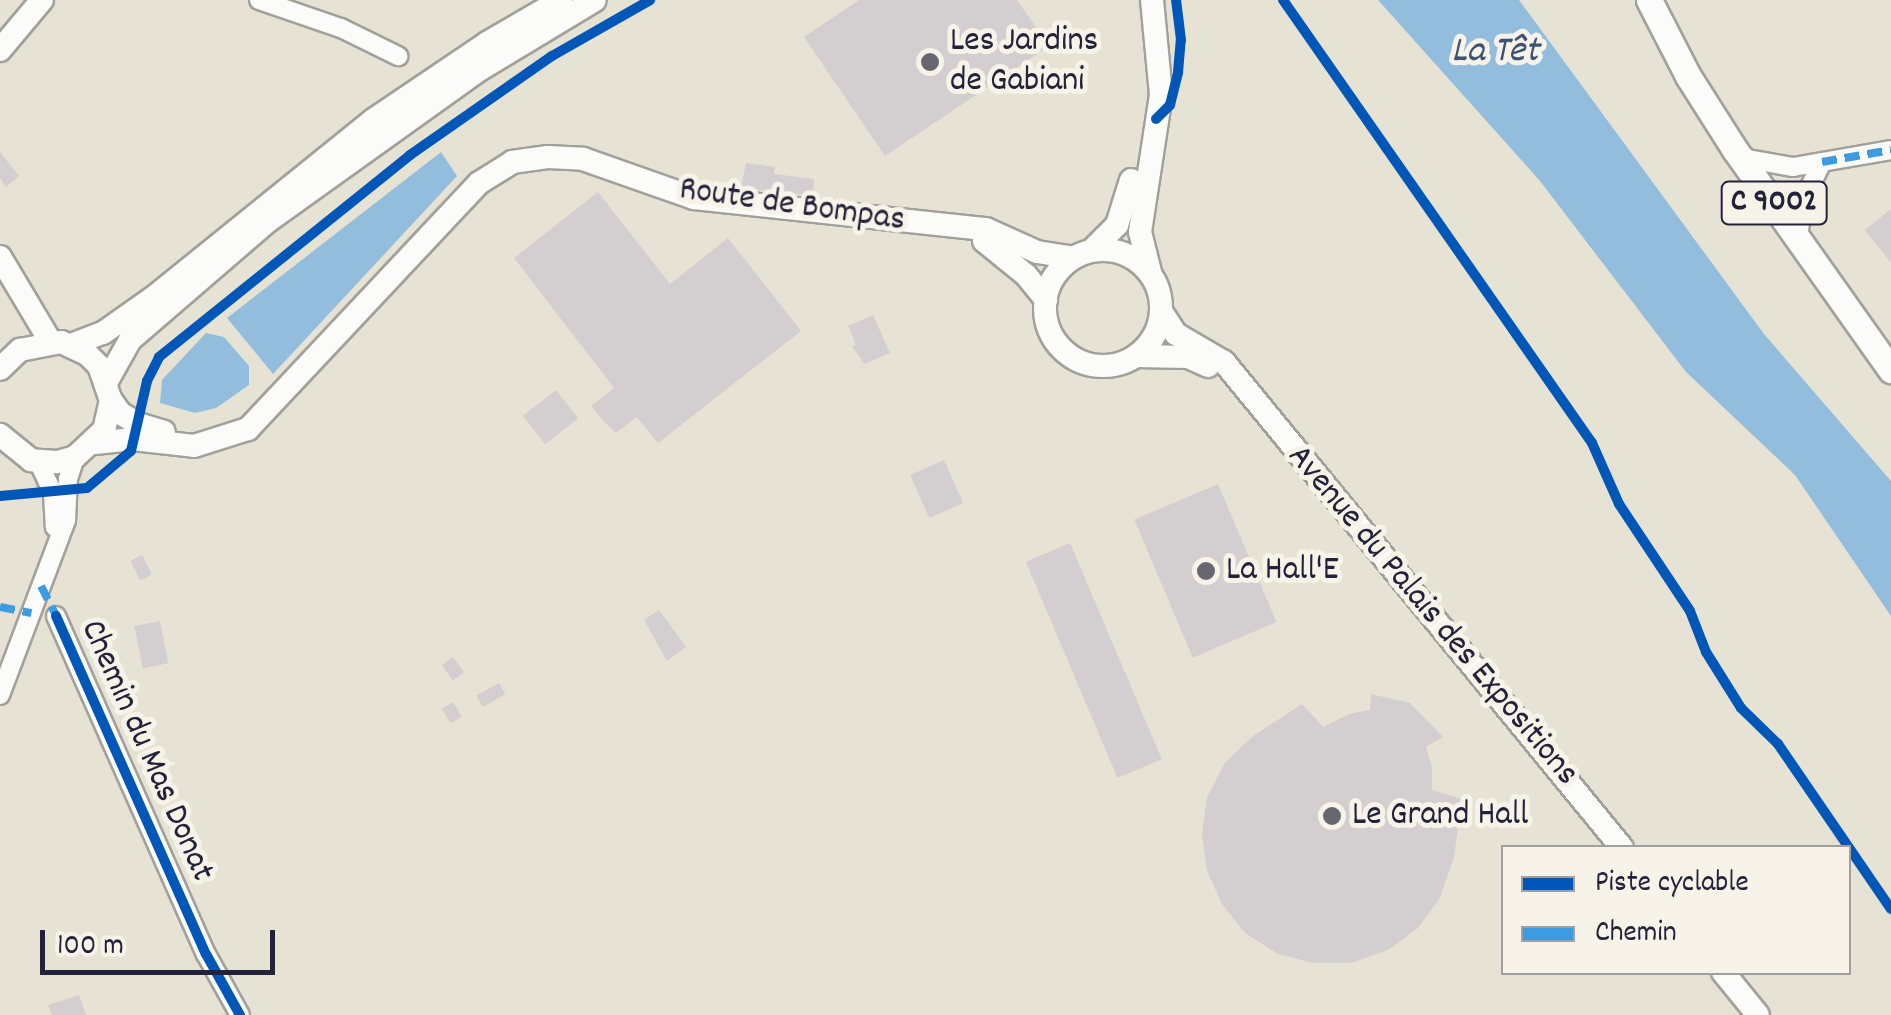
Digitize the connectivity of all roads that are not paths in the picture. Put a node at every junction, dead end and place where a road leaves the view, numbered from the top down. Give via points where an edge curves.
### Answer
1 (42, 0) edge
2 (259, 0) edge
3 (562, 0) edge
4 (596, 0) edge
5 (1634, 0) edge
6 (1649, 0) edge
7 (1157, 5) edge
8 (1159, 44) junction
9 (0, 50) edge
10 (398, 56) dead end
11 (1735, 150) junction
12 (1891, 150) edge
13 (1822, 162) junction
14 (949, 226) junction
15 (1798, 237) junction
16 (1082, 255) junction
17 (0, 258) edge
18 (1150, 272) junction
19 (23, 299) junction
20 (1046, 300) junction
21 (1161, 311) junction
22 (1862, 330) junction
23 (60, 343) junction
24 (20, 350) junction
25 (1136, 356) junction
26 (305, 366) junction
27 (0, 369) edge
28 (1891, 370) edge
29 (1241, 385) junction
30 (109, 390) junction
31 (0, 435) edge
32 (95, 443) junction
33 (75, 458) junction
34 (34, 460) junction
35 (0, 464) edge
36 (56, 546) junction
37 (56, 616) dead end
38 (0, 695) edge
39 (1620, 845) edge
40 (1725, 975) edge
41 (240, 1015) edge
42 (1758, 1015) edge

1 - 9 main road
2 - 10 street
3 - 23 main road via 373,120 102,333
4 - 30 main road via 479,70 268,222 130,340
5 - 22 main road, C 9002 via 1735,169
6 - 11 main road, C 9002
7 - 8 main road
8 - 16 main road via 1125,209 1117,225
8 - 18 main road via 1161,95 1140,232
11 - 13 street via 1777,166
11 - 15 main road, C 9002
12 - 13 street
13 - 15 street via 1803,201
14 - 16 main road, Route de Bompas via 986,229 1037,252
14 - 20 main road, Route de Bompas via 1007,256
14 - 26 main road, Route de Bompas via 694,198 582,160 512,162 479,183
15 - 22 main road, C 9002
16 - 18 main road via 1123,253
16 - 20 main road via 1060,269
17 - 19 main road, Route de Bompas
18 - 21 main road
19 - 23 main road, Route de Bompas
19 - 24 main road
20 - 25 main road via 1050,332 1068,354 1107,366
21 - 25 main road via 1149,344
21 - 29 main road, Avenue du Palais des Expositions via 1176,334 1224,362
22 - 28 main road, C 9002
23 - 24 main road
23 - 30 main road, Route de Bompas via 86,354
24 - 27 main road
25 - 29 main road, Avenue du Palais des Expositions via 1188,357
26 - 30 main road, Route de Bompas via 241,418 194,435 138,424 120,413
26 - 32 main road, Route de Bompas via 268,411 224,439 194,446 133,439
29 - 39 main road, Avenue du Palais des Expositions
30 - 32 main road via 104,430
31 - 34 main road
32 - 33 main road
33 - 34 main road
33 - 36 street, Chemin du Mas Donat
34 - 35 main road
34 - 36 street, Chemin du Mas Donat via 53,493
36 - 38 street, Chemin du Mas Donat
37 - 41 street, Chemin du Mas Donat via 206,954
40 - 42 main road

